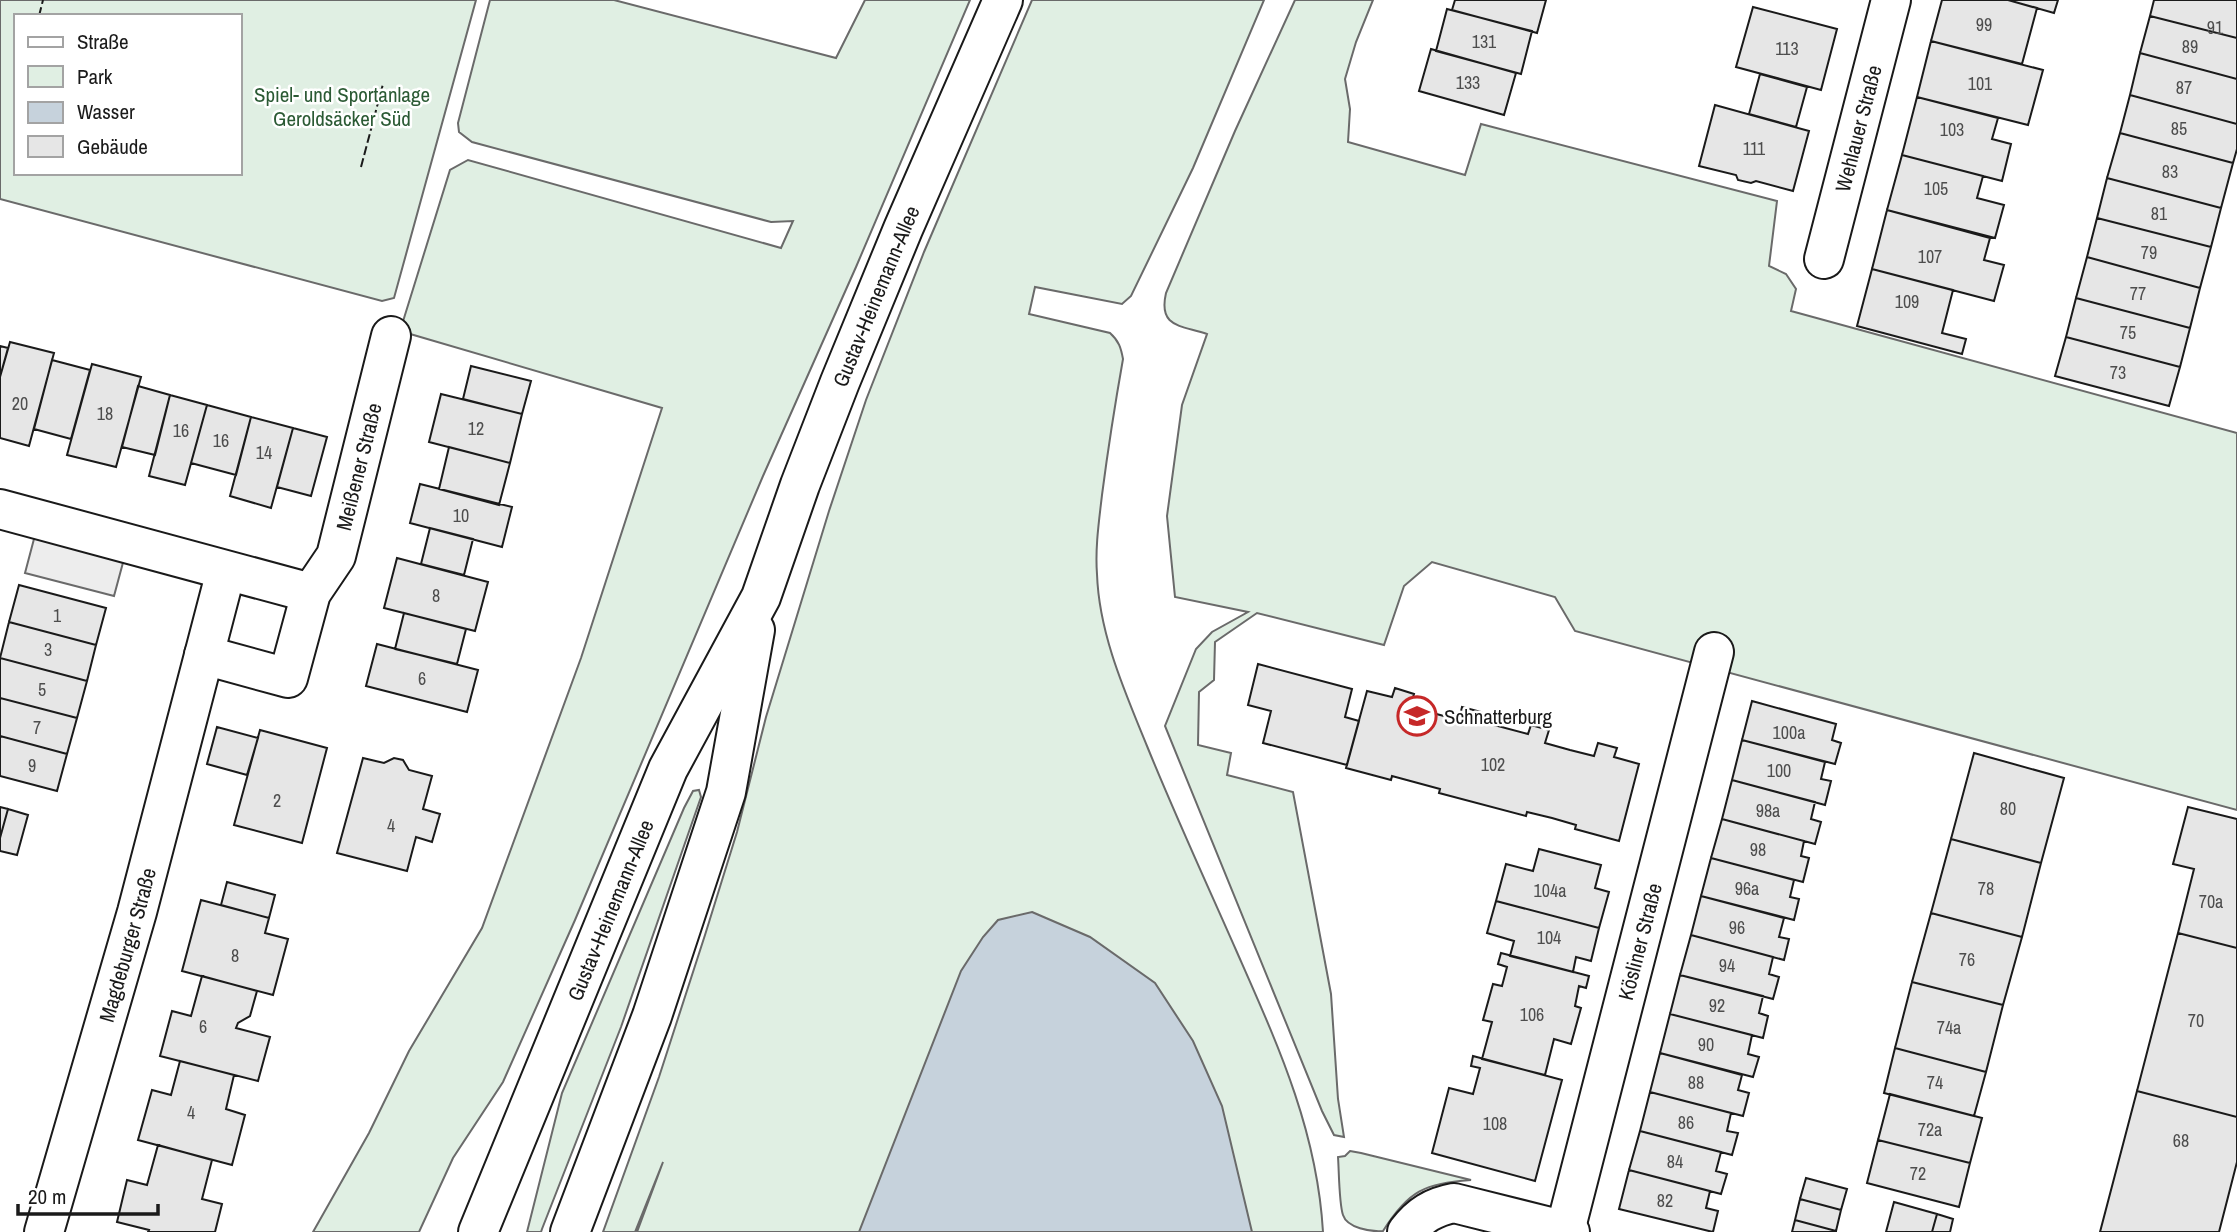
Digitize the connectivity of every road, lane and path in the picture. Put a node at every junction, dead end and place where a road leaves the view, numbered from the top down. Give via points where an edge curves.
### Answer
1 (1003, 0) edge
2 (1891, 0) edge
3 (1824, 259) dead end
4 (391, 336) dead end
5 (0, 509) edge
6 (226, 570) junction
7 (311, 593) junction
8 (761, 597) junction
9 (1714, 652) dead end
10 (204, 656) junction
11 (1568, 1231) edge
12 (44, 1232) edge
13 (478, 1232) edge
14 (570, 1232) edge
15 (1407, 1232) edge

1 - 8 street, Gustav-Heinemann-Allee via 840,382
2 - 3 street, Wehlauer Straße
4 - 7 street, Meißener Straße via 336,556
5 - 6 street
6 - 7 street
6 - 10 street
7 - 10 street, Meißener Straße via 288,678
8 - 13 street, Gustav-Heinemann-Allee via 668,769
8 - 14 street, Gustav-Heinemann-Allee via 726,792 652,1016
9 - 11 street, Kösliner Straße
10 - 12 street, Magdeburger Straße
11 - 15 street, Kösliner Straße via 1454,1203 1428,1211

